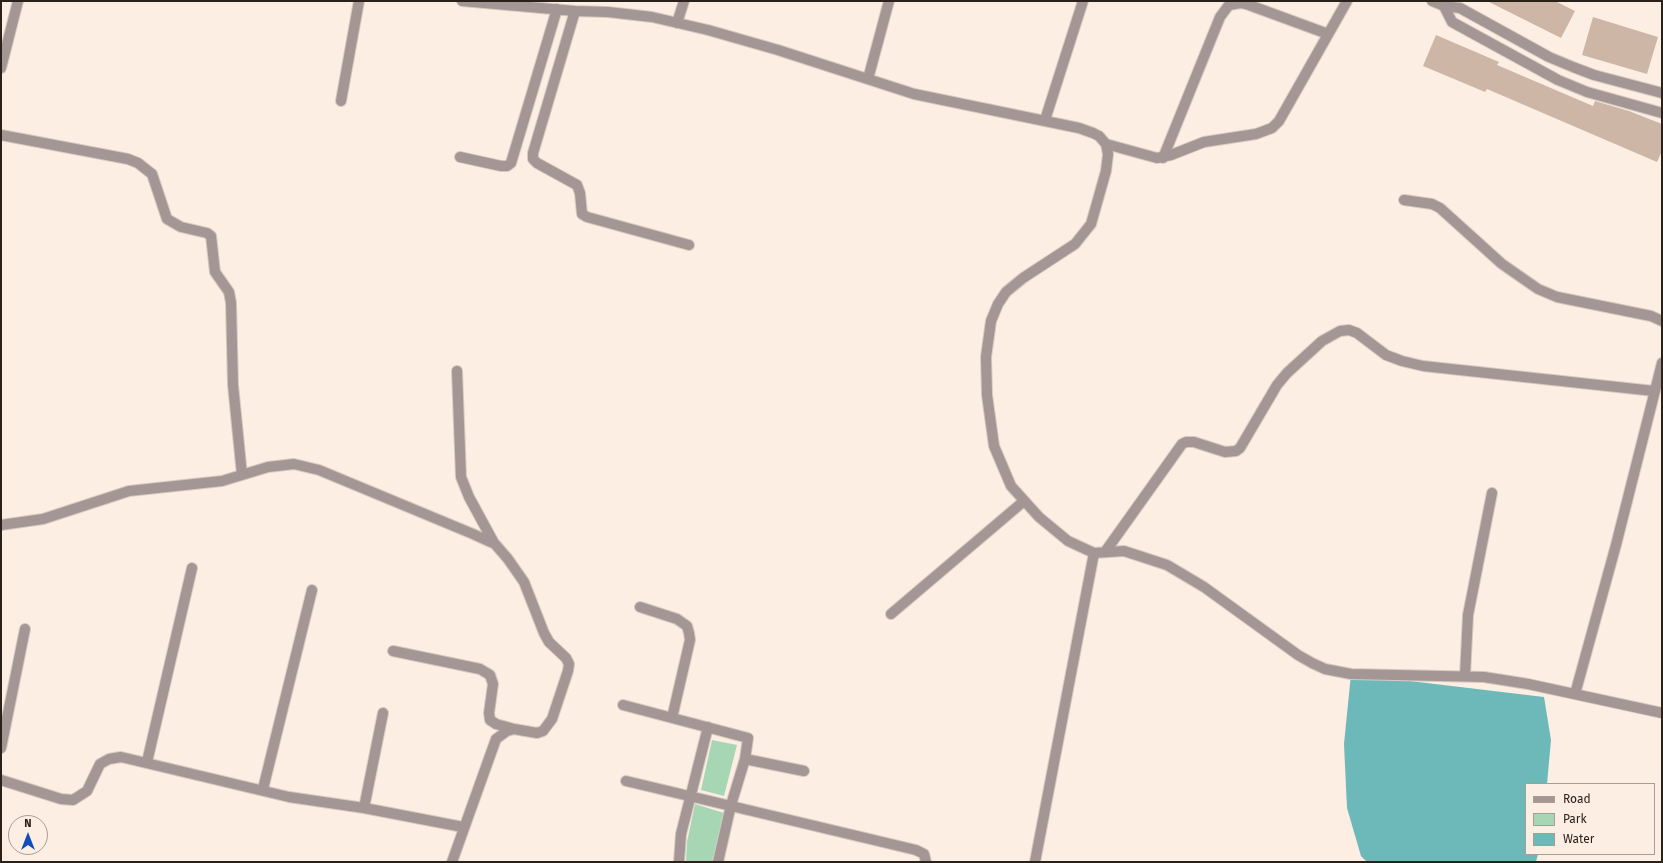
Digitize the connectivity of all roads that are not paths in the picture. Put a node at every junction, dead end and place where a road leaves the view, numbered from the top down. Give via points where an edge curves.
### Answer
1 (18, 1) edge
2 (359, 1) edge
3 (462, 1) edge
4 (684, 1) edge
5 (889, 1) edge
6 (1083, 1) edge
7 (1347, 1) edge
8 (1432, 1) edge
9 (501, 3) edge
10 (1444, 6) junction
11 (557, 9) junction
12 (575, 11) junction
13 (677, 23) junction
14 (1328, 34) junction
15 (1, 68) edge
16 (868, 79) junction
17 (1662, 93) edge
18 (341, 101) dead end
19 (1662, 113) edge
20 (1045, 120) junction
21 (1, 135) edge
22 (1106, 144) junction
23 (460, 157) dead end
24 (1163, 158) junction
25 (1404, 200) dead end
26 (689, 245) dead end
27 (1662, 321) edge
28 (1662, 363) edge
29 (457, 372) dead end
30 (1657, 385) edge
31 (242, 475) junction
32 (1492, 493) dead end
33 (1024, 500) junction
34 (1, 525) edge
35 (494, 544) junction
36 (1105, 552) junction
37 (1094, 553) junction
38 (192, 568) dead end
39 (312, 590) dead end
40 (640, 607) dead end
41 (891, 614) dead end
42 (25, 629) dead end
43 (393, 651) dead end
44 (1465, 676) junction
45 (1575, 694) junction
46 (623, 705) dead end
47 (383, 713) dead end
48 (1662, 713) edge
49 (672, 718) junction
50 (708, 727) junction
51 (514, 729) junction
52 (1, 748) edge
53 (745, 759) junction
54 (147, 762) junction
55 (804, 771) dead end
56 (1, 780) edge
57 (626, 781) dead end
58 (263, 789) junction
59 (691, 796) junction
60 (731, 805) junction
61 (364, 808) junction
62 (463, 827) junction
63 (452, 862) edge
64 (678, 862) edge
65 (718, 862) edge
66 (926, 862) edge
67 (1036, 862) edge

1 - 15 street
2 - 18 street
3 - 9 street
4 - 13 street
5 - 16 street
6 - 20 street
7 - 14 street
8 - 10 street
9 - 11 street
10 - 17 street via 1460,8 1549,57 1573,67
10 - 19 street via 1452,22 1558,80 1587,92
11 - 12 street
11 - 23 street via 511,163 501,166
12 - 13 street via 652,17
12 - 26 street via 533,159 576,185 580,193 582,214 587,217
13 - 16 street via 771,48
14 - 24 street via 1279,121 1272,128 1256,134 1204,142
14 - 24 street via 1249,5 1229,5 1220,16
16 - 20 street via 914,94
20 - 22 street via 1093,132
21 - 31 street via 138,163 152,174 167,219 181,227 211,236 215,272 229,292 231,303 233,385
22 - 24 street via 1152,158
22 - 33 street via 1106,171 1090,224 1084,235 1006,292 991,321 986,357 987,395 994,446 1010,486
25 - 27 street via 1432,204 1440,208 1502,264 1538,289 1557,297 1651,316
28 - 30 street
29 - 35 street via 461,477 468,497
30 - 36 street via 1423,366 1386,355 1357,333 1349,330 1340,331 1322,341 1287,373 1236,451 1225,452 1194,442 1182,444
30 - 45 street
31 - 34 street via 222,481 129,491 43,519
31 - 35 street via 282,465 304,465
32 - 44 street via 1468,615
33 - 37 street via 1039,517 1068,541
33 - 41 street
35 - 51 street via 524,582 546,638 569,664 550,725 537,733
36 - 37 street
36 - 44 street via 1124,551 1167,565 1204,587 1298,655 1325,669 1351,674
37 - 67 street
38 - 54 street
39 - 58 street
40 - 49 street via 677,618 687,626 690,640
42 - 52 street
43 - 51 street via 480,669 490,675 493,684 490,720
44 - 45 street via 1521,683
45 - 48 street
46 - 49 street
47 - 61 street
49 - 50 street
50 - 53 street via 748,738
50 - 59 street
51 - 62 street via 496,740
53 - 55 street
53 - 60 street
54 - 56 street via 121,757 109,759 100,764 87,791 74,800 61,799
54 - 58 street
57 - 59 street
58 - 61 street via 289,797
59 - 60 street
59 - 64 street via 681,834
60 - 65 street
60 - 66 street via 916,850 924,854
61 - 62 street
62 - 63 street

